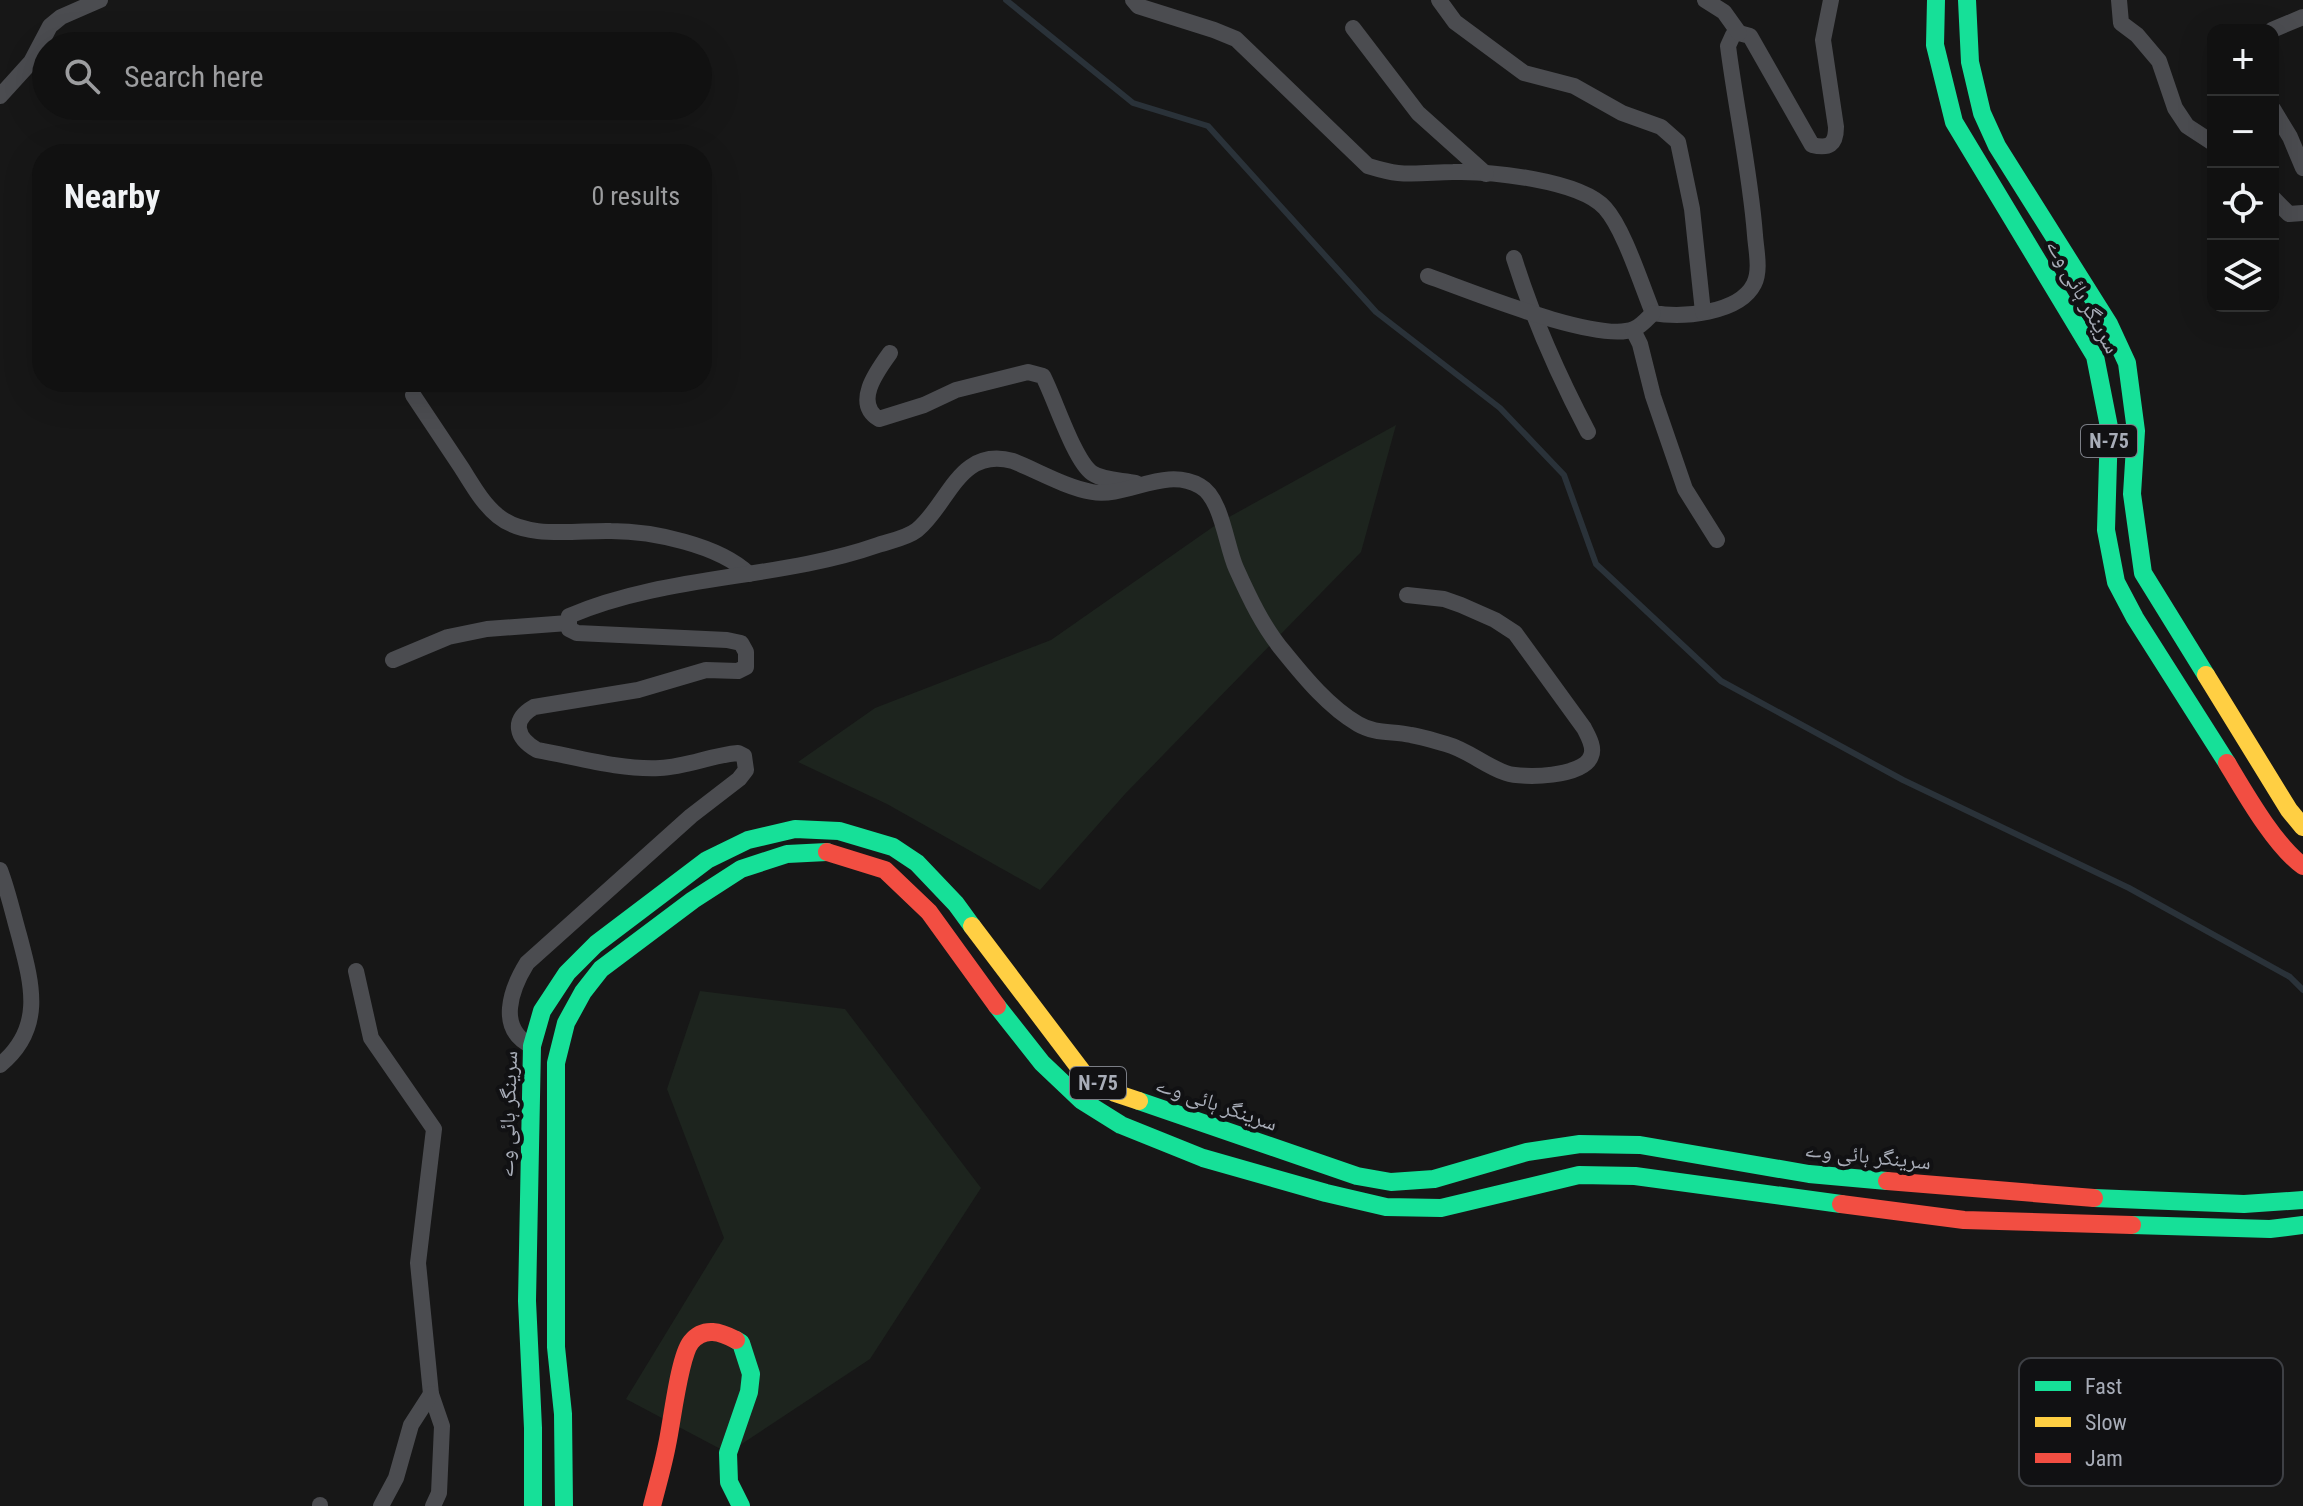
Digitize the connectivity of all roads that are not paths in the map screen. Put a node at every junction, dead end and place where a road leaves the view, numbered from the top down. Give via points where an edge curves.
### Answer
1 (100, 0) edge
2 (1133, 0) edge
3 (1439, 0) edge
4 (1705, 0) edge
5 (1831, 0) edge
6 (1936, 0) edge
7 (1967, 0) edge
8 (2119, 0) edge
9 (2303, 17) edge
10 (2279, 27) edge
11 (1353, 28) dead end
12 (47, 32) edge
13 (1739, 33) junction
14 (32, 60) edge
15 (0, 96) edge
16 (2279, 119) edge
17 (2207, 139) edge
18 (2303, 168) edge
19 (1486, 174) junction
20 (2279, 204) edge
21 (2302, 217) edge
22 (1514, 258) dead end
23 (1428, 276) dead end
24 (1531, 312) junction
25 (1703, 312) junction
26 (1653, 313) junction
27 (1633, 330) junction
28 (890, 353) dead end
29 (413, 395) dead end
30 (1588, 432) dead end
31 (1142, 483) junction
32 (1717, 540) dead end
33 (749, 574) junction
34 (1407, 595) dead end
35 (568, 623) junction
36 (393, 660) dead end
37 (2303, 827) edge
38 (2303, 866) edge
39 (0, 870) edge
40 (356, 971) dead end
41 (532, 1046) junction
42 (0, 1065) edge
43 (2303, 1200) edge
44 (2303, 1225) edge
45 (431, 1394) junction
46 (532, 1505) edge
47 (381, 1506) edge
48 (433, 1506) edge
49 (564, 1506) edge
50 (652, 1506) edge
51 (741, 1506) edge

1 - 12 street via 61,17
2 - 19 street via 1236,39 1368,166 1398,173
3 - 25 street via 1455,22 1524,73 1574,86 1661,127 1678,142 1692,209
4 - 13 street via 1724,12
5 - 13 street via 1823,40 1836,140 1825,148 1812,145 1750,36
6 - 38 main road, سرینگر ہائی وے / N-75 via 1935,45 1954,122 2095,356 2109,427 2106,530 2116,582 2253,805
7 - 37 main road, سرینگر ہائی وے / N-75 via 1970,62 1982,113 2127,363 2136,431 2132,494 2143,573
8 - 17 street via 2121,23 2159,61 2187,126
9 - 10 street
11 - 19 street via 1418,113
13 - 25 street via 1728,46 1758,269 1748,293
14 - 15 street
16 - 18 street
19 - 26 street via 1558,185 1596,199 1620,233
20 - 21 street
22 - 24 street
23 - 24 street
24 - 27 street via 1584,328
24 - 30 street
25 - 26 street
26 - 27 street
27 - 32 street via 1685,489
28 - 31 street via 872,380 867,400 873,416 879,419 956,390 1036,372 1043,376 1091,473
29 - 33 street via 499,517 543,531 615,530 672,539 724,556
31 - 33 street via 1094,492 1001,457 986,459 957,477 915,533 862,551
31 - 34 street via 1188,481 1202,487 1218,511 1234,565 1265,628 1332,706 1359,725 1452,745 1506,774 1530,778 1578,768 1589,760 1590,740 1584,728 1515,633 1444,599
33 - 35 street via 631,596 569,616
35 - 36 street via 448,637
35 - 41 street via 577,633 741,643 746,667 706,670 638,690 534,707 520,720 524,743 537,750 658,768 738,753 744,756 746,770 527,963 512,997 510,1022 520,1040
39 - 42 street via 32,989 22,1042
40 - 45 street via 371,1038 434,1129 418,1263
41 - 43 main road, سرینگر ہائی وے / N-75 via 542,1011 567,973 596,944 707,860 748,840 795,829 839,831 893,847 917,863 956,904 1084,1074 1115,1093 1357,1176 1391,1182 1434,1179 1527,1152 1580,1144 1640,1145 1809,1174 2050,1196 2244,1204
41 - 46 main road, سرینگر ہائی وے / N-75 via 527,1301
44 - 49 main road, N-75 via 2255,1229 1964,1220 1635,1176 1579,1175 1441,1208 1386,1207 1326,1193 1203,1158 1121,1125 1081,1100 1042,1063 929,912 885,870 827,852 787,854 741,869 601,969 566,1023 556,1063 556,1347
45 - 47 street via 411,1425 396,1478
45 - 48 street via 442,1426 439,1493
50 - 51 main road via 680,1374 691,1342 708,1331 741,1343 751,1374 728,1453 729,1482

